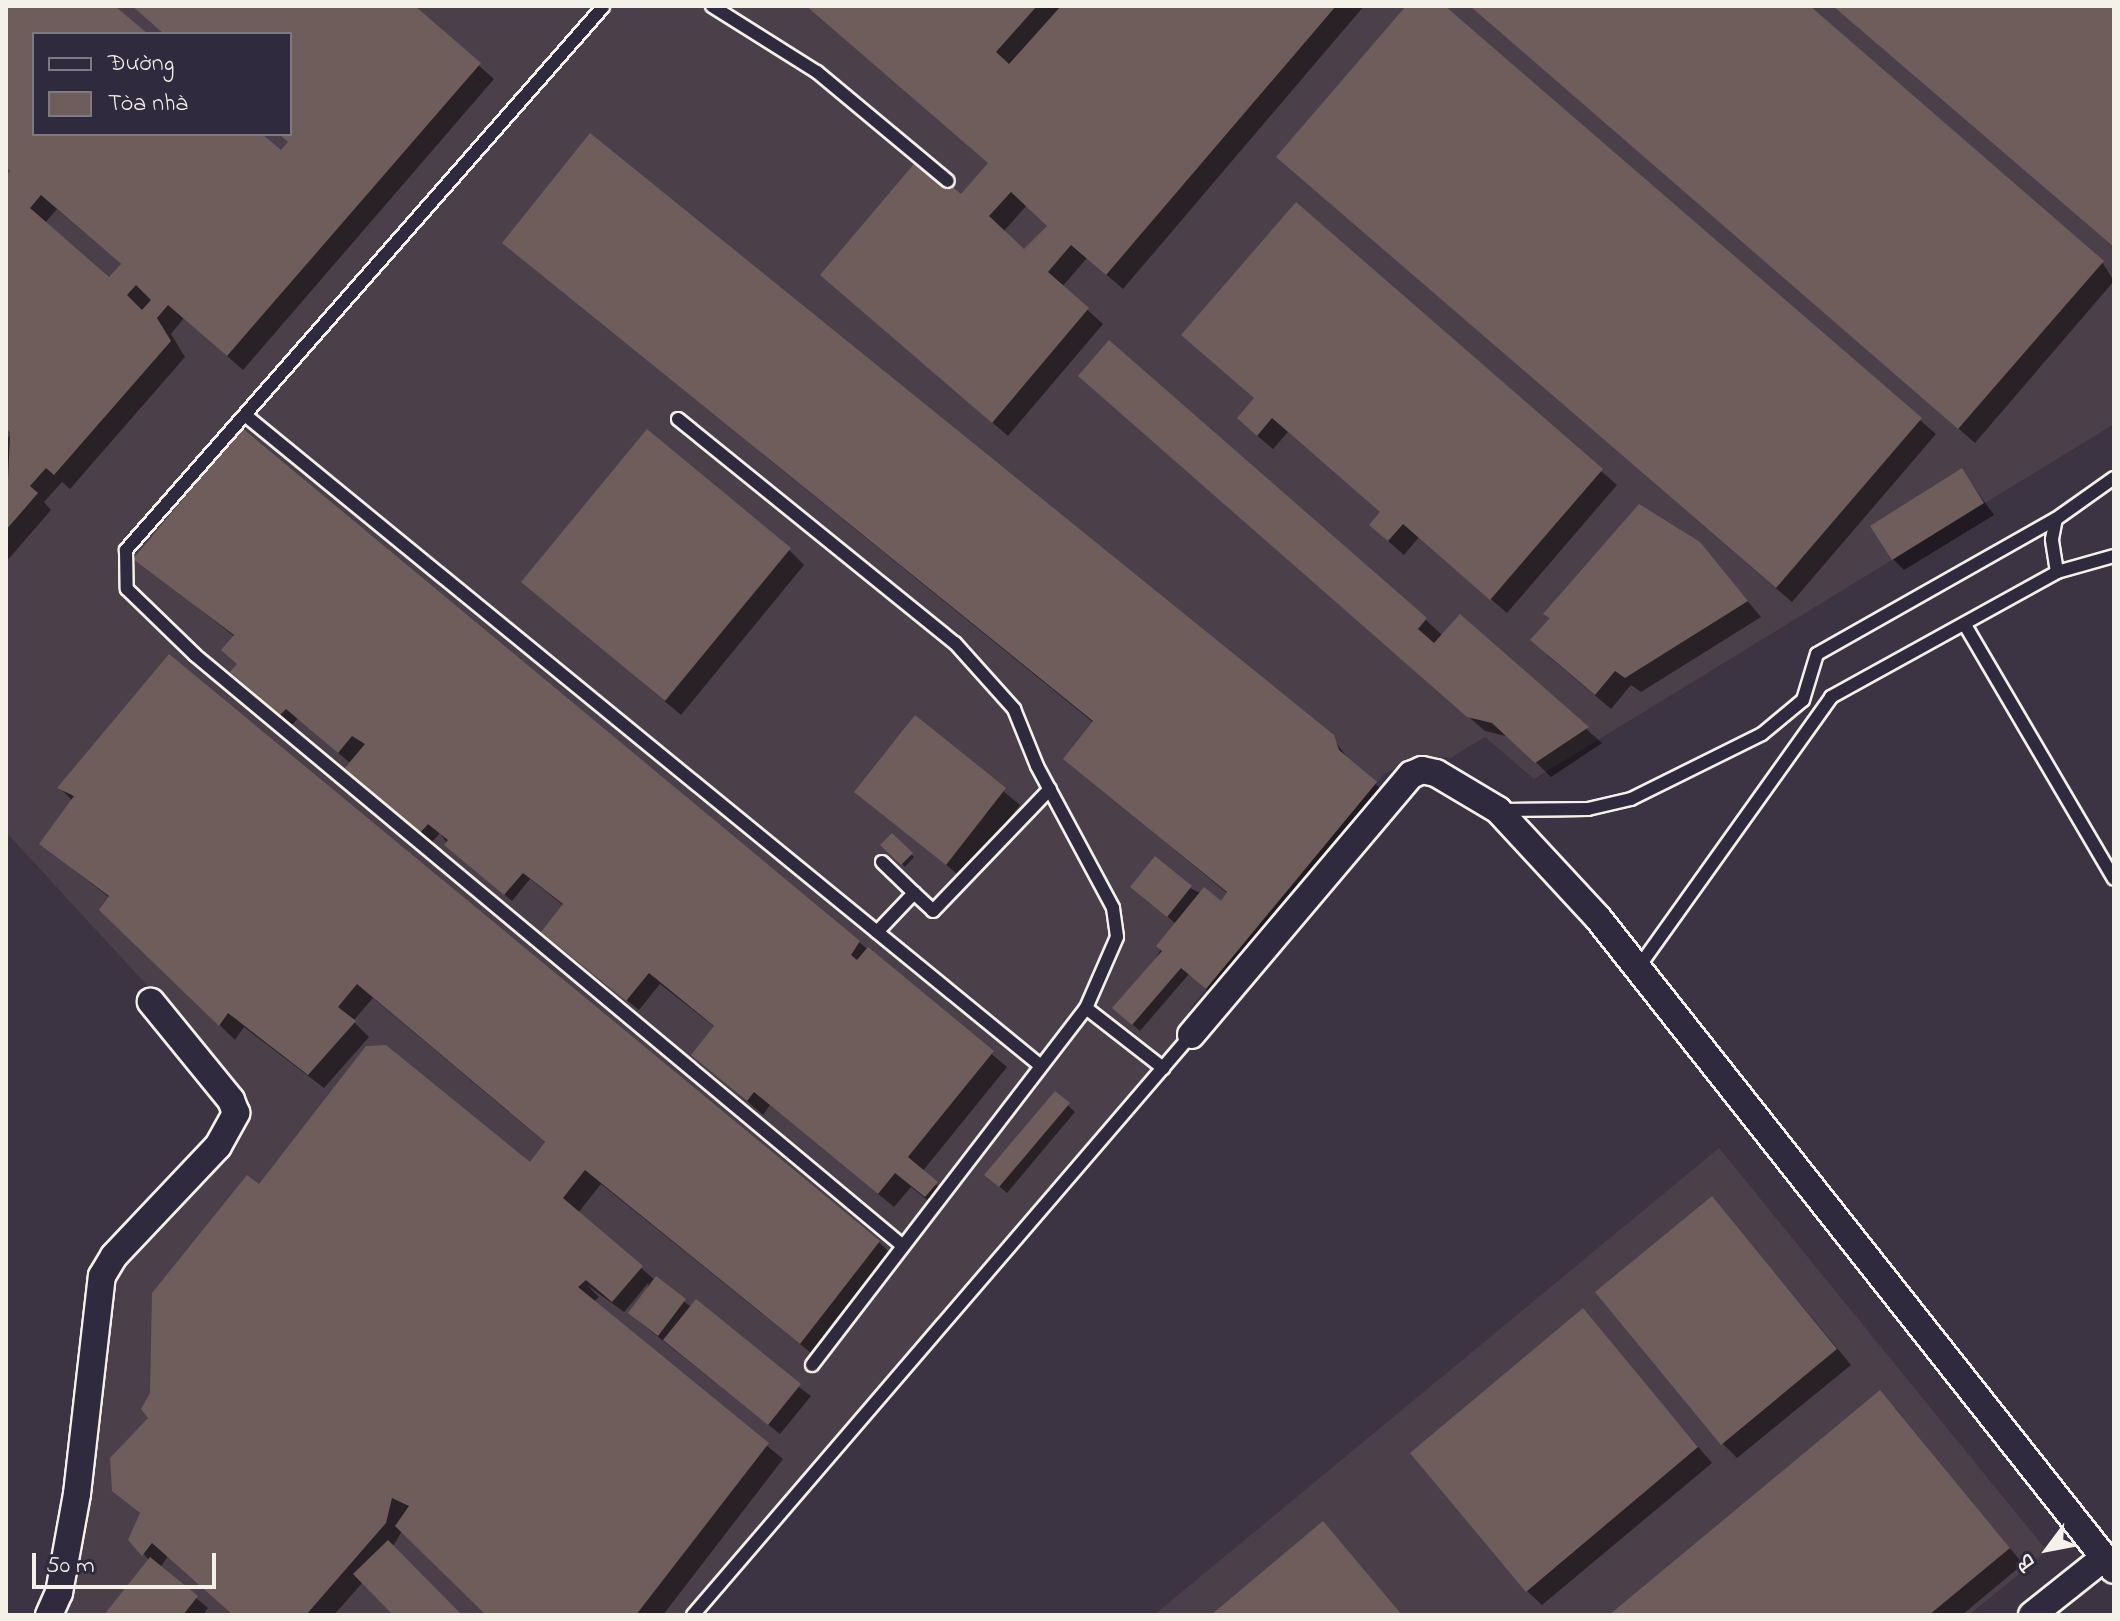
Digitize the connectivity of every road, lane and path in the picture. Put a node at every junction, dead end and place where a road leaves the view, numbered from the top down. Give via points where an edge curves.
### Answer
1 (604, 6) edge
2 (712, 6) edge
3 (948, 181) dead end
4 (245, 415) junction
5 (678, 419) dead end
6 (2114, 478) edge
7 (2056, 519) junction
8 (2114, 556) edge
9 (2057, 572) junction
10 (1965, 625) junction
11 (1050, 789) junction
12 (1498, 810) junction
13 (882, 862) dead end
14 (2114, 879) edge
15 (914, 893) junction
16 (877, 932) junction
17 (1638, 968) junction
18 (151, 1002) dead end
19 (1086, 1008) junction
20 (1191, 1035) joint
21 (1041, 1066) junction
22 (1163, 1068) junction
23 (903, 1246) junction
24 (812, 1365) dead end
25 (2109, 1564) edge
26 (49, 1615) edge
27 (693, 1615) edge
28 (2032, 1615) edge

1 - 4 lane
2 - 3 lane via 817,72
4 - 16 lane
4 - 23 lane via 126,550 127,589 195,655
5 - 11 lane via 955,643 1014,709
6 - 7 lane
7 - 9 lane via 2052,528
7 - 12 lane via 1817,654 1803,700 1762,734 1631,799 1588,809
8 - 9 lane
9 - 10 lane
10 - 14 lane
10 - 17 lane via 1831,697
11 - 15 lane via 933,911
11 - 19 lane via 1113,908 1117,937
12 - 17 street
12 - 20 street via 1436,773 1422,770 1411,775
13 - 15 lane
15 - 16 lane
16 - 21 lane
17 - 25 street
18 - 26 street via 236,1113 218,1146 114,1256 102,1276 77,1494 59,1593
19 - 21 lane
19 - 22 lane
20 - 22 lane
21 - 23 lane
22 - 27 lane
23 - 24 lane
25 - 28 street

